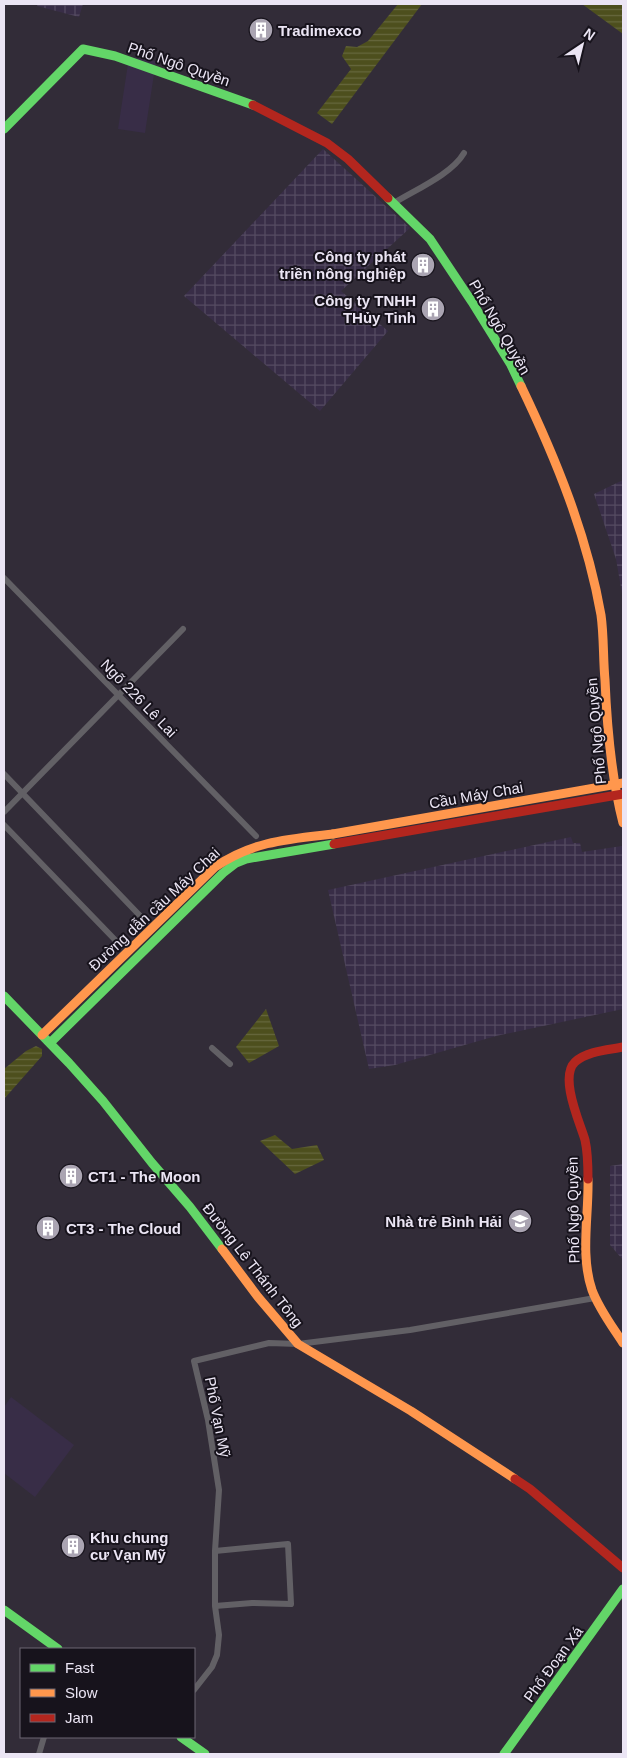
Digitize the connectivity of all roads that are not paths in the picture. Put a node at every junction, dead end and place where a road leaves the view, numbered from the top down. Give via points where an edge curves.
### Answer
1 (4, 129) edge
2 (464, 153) dead end
3 (394, 203) junction
4 (4, 578) edge
5 (183, 629) dead end
6 (118, 695) junction
7 (4, 774) edge
8 (623, 783) edge
9 (23, 794) junction
10 (623, 794) edge
11 (4, 812) edge
12 (623, 823) edge
13 (4, 825) edge
14 (333, 834) joint
15 (256, 836) dead end
16 (334, 844) joint
17 (146, 922) dead end
18 (121, 946) dead end
19 (4, 996) edge
20 (42, 1035) junction
21 (50, 1043) junction
22 (623, 1047) edge
23 (212, 1048) dead end
24 (230, 1064) dead end
25 (595, 1298) junction
26 (623, 1343) edge
27 (298, 1344) junction
28 (215, 1551) junction
29 (623, 1568) edge
30 (623, 1589) edge
31 (216, 1606) junction
32 (4, 1610) edge
33 (57, 1648) edge
34 (195, 1689) edge
35 (44, 1738) edge
36 (182, 1738) edge
37 (39, 1754) edge
38 (205, 1754) edge
39 (504, 1754) edge

1 - 3 street, Phố Ngô Quyền via 83,49 168,74 276,115 336,149
2 - 3 street via 457,163
3 - 12 street, Phố Ngô Quyền via 430,239 510,365 537,420 580,528 601,618 608,741
4 - 6 street, Ngõ 226 Lê Lai
5 - 6 street
6 - 9 street
6 - 15 street, Ngõ 226 Lê Lai
7 - 9 street
8 - 14 street, Cầu Máy Chai, bridge
9 - 11 street
9 - 17 street
10 - 16 street, Cầu Máy Chai, bridge
13 - 18 street
14 - 20 street, Đường dẫn cầu Máy Chai via 261,844 229,856
16 - 21 street, Đường dẫn cầu Máy Chai via 236,863
19 - 20 street, Đường Lê Thánh Tông
20 - 21 street, Đường Lê Thánh Tông
21 - 27 street, Đường Lê Thánh Tông via 103,1101
22 - 25 street, Phố Ngô Quyền via 577,1061 570,1074 576,1118 586,1147 588,1264
23 - 24 street
25 - 26 street, Phố Ngô Quyền
25 - 27 street, Phố Vạn Mỹ via 410,1330
27 - 28 street, Phố Vạn Mỹ via 269,1343 194,1361 208,1420 219,1490
27 - 29 street, Đường Lê Thánh Tông via 411,1411 530,1489
28 - 31 street, Phố Vạn Mỹ
28 - 31 street via 288,1544 291,1604
30 - 39 street, Phố Đoạn Xá
31 - 34 street, Phố Vạn Mỹ via 218,1655
32 - 33 street
35 - 37 street
36 - 38 street

